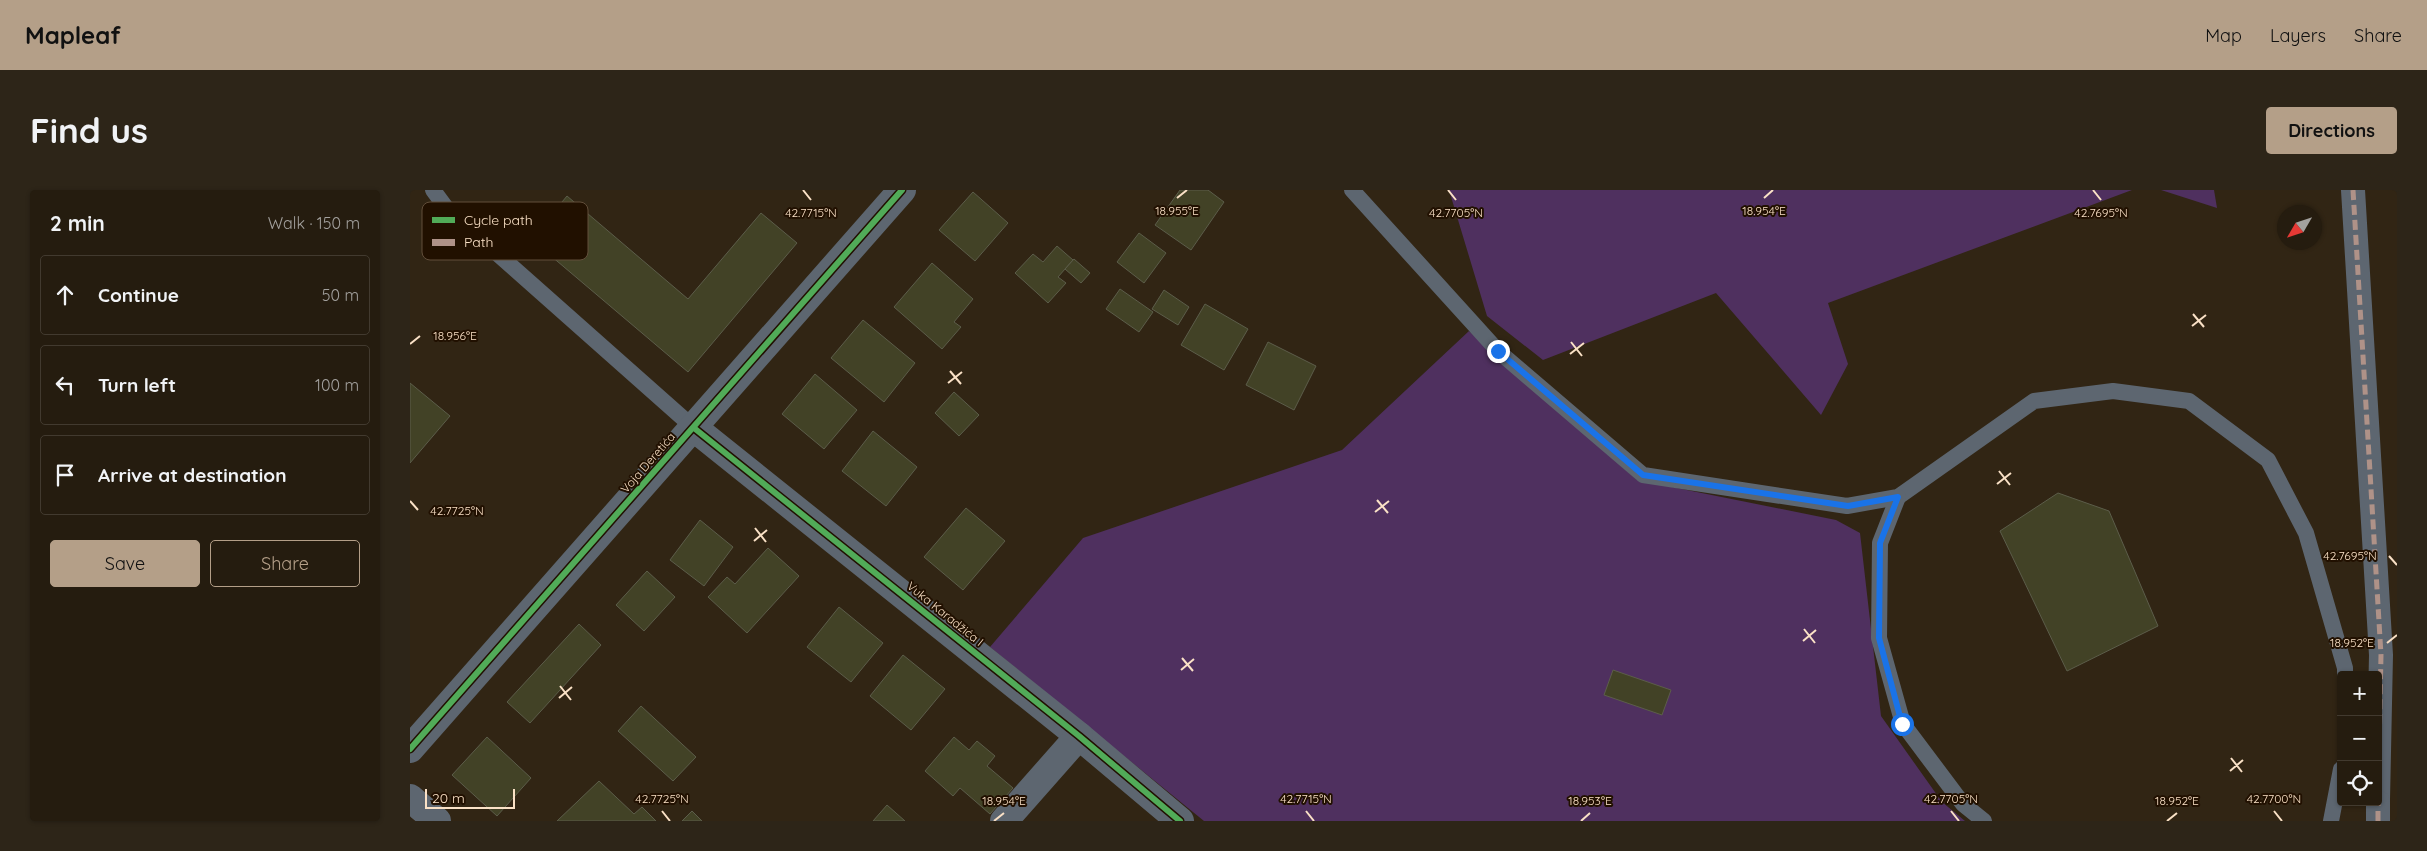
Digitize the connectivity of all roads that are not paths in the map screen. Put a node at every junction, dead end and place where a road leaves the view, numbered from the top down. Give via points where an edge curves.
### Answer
1 (433, 190) edge
2 (902, 190) edge
3 (1352, 190) edge
4 (2353, 190) edge
5 (441, 202) edge
6 (505, 260) edge
7 (694, 428) junction
8 (1898, 497) junction
9 (2345, 671) edge
10 (1079, 736) junction
11 (410, 749) edge
12 (2379, 761) edge
13 (2337, 788) edge
14 (410, 798) edge
15 (2378, 806) edge
16 (437, 821) edge
17 (1004, 821) edge
18 (1180, 821) edge
19 (1984, 821) edge
20 (2330, 821) edge
21 (2378, 821) edge

1 - 5 lane
2 - 7 street, Voja Deretića
3 - 8 lane via 1498,351 1643,475 1848,506
4 - 12 street via 2381,655
6 - 7 lane
7 - 10 street, Vuka Karadžića I
7 - 11 street, Voja Deretića
8 - 9 lane via 2034,401 2113,391 2189,401 2268,460 2306,533
8 - 19 lane via 1880,543 1879,638 1902,724 1963,804
10 - 17 street
10 - 18 street, Vuka Karadžića I
13 - 20 lane
14 - 16 street
15 - 21 street

